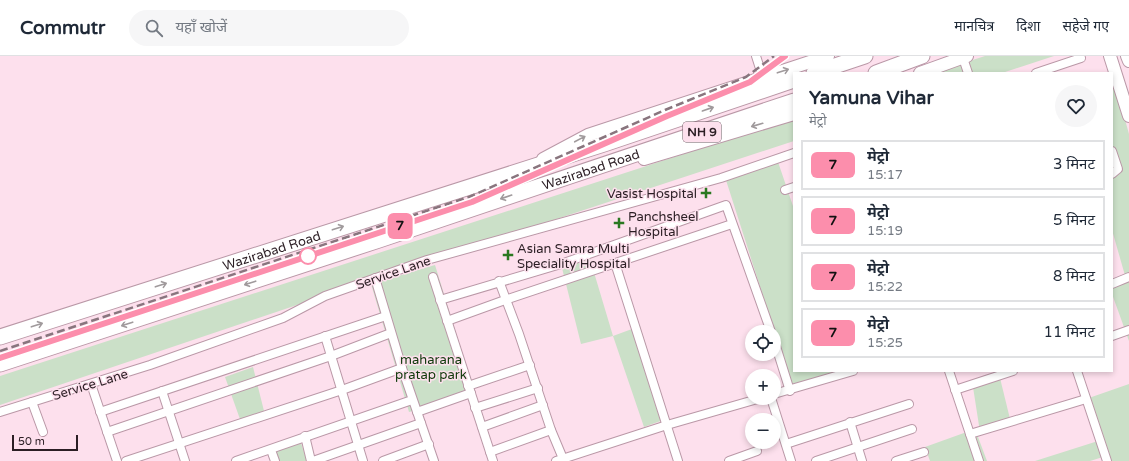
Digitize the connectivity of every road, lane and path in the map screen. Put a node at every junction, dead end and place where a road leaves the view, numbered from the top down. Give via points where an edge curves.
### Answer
1 (756, 56) edge
2 (828, 56) edge
3 (865, 56) edge
4 (922, 56) edge
5 (1128, 56) edge
6 (965, 57) edge
7 (1081, 58) dead end
8 (940, 60) edge
9 (1110, 60) edge
10 (1129, 61) edge
11 (817, 72) edge
12 (879, 72) edge
13 (922, 72) edge
14 (968, 72) edge
15 (1039, 72) edge
16 (763, 78) junction
17 (793, 80) edge
18 (793, 102) edge
19 (793, 114) edge
20 (1129, 116) edge
21 (793, 153) edge
22 (1113, 154) edge
23 (521, 171) junction
24 (1113, 174) edge
25 (793, 187) edge
26 (531, 189) junction
27 (785, 190) dead end
28 (732, 224) junction
29 (615, 263) junction
30 (433, 277) dead end
31 (1129, 277) edge
32 (375, 278) junction
33 (499, 281) junction
34 (1113, 284) edge
35 (440, 300) junction
36 (505, 300) junction
37 (386, 316) junction
38 (447, 321) junction
39 (768, 325) edge
40 (1129, 330) edge
41 (391, 333) junction
42 (325, 336) junction
43 (1113, 336) edge
44 (0, 337) edge
45 (331, 356) junction
46 (781, 361) edge
47 (0, 364) edge
48 (530, 365) junction
49 (402, 368) junction
50 (850, 372) edge
51 (949, 372) edge
52 (1010, 372) edge
53 (1077, 372) edge
54 (91, 384) junction
55 (538, 388) junction
56 (342, 390) junction
57 (469, 390) junction
58 (955, 390) junction
59 (162, 391) junction
60 (790, 391) junction
61 (781, 393) edge
62 (1086, 399) junction
63 (412, 400) junction
64 (32, 402) junction
65 (745, 403) edge
66 (909, 404) dead end
67 (543, 405) junction
68 (773, 405) edge
69 (475, 408) junction
70 (0, 412) edge
71 (100, 412) junction
72 (170, 412) junction
73 (417, 412) junction
74 (351, 420) junction
75 (850, 422) junction
76 (421, 423) junction
77 (667, 425) junction
78 (482, 427) junction
79 (912, 429) dead end
80 (551, 430) junction
81 (43, 432) dead end
82 (107, 432) junction
83 (970, 434) junction
84 (304, 436) junction
85 (180, 444) junction
86 (358, 444) junction
87 (429, 444) junction
88 (786, 444) junction
89 (858, 447) junction
90 (271, 450) junction
91 (757, 451) dead end
92 (490, 452) junction
93 (924, 452) dead end
94 (561, 460) edge
95 (117, 461) edge
96 (126, 461) edge
97 (185, 461) edge
98 (236, 461) edge
99 (274, 461) edge
100 (312, 461) edge
101 (363, 461) edge
102 (383, 461) edge
103 (434, 461) edge
104 (493, 461) edge
105 (678, 461) edge
106 (728, 461) edge
107 (791, 461) edge
108 (816, 461) edge
109 (862, 461) edge
110 (896, 461) edge
111 (979, 461) edge
112 (1107, 461) edge

1 - 16 street
16 -> 2 main road
3 - 11 highway
4 - 12 highway
5 - 10 main road
6 - 8 main road
6 - 14 street
7 - 15 street
8 - 13 main road
9 - 20 main road
23 -> 16 main road via 588,135
23 -> 17 highway, Wazirabad Road / NH 9
18 - 26 highway, Wazirabad Road / NH 9
19 -> 26 main road via 584,176
21 - 32 street, Service Lane via 721,178 427,260
22 - 24 street via 1118,169
44 -> 23 highway, Wazirabad Road / NH 9
25 - 27 street
26 -> 47 highway, Wazirabad Road / NH 9
28 - 29 street
28 - 33 street via 726,206 561,264
28 - 39 street
29 - 36 street
29 - 77 street
30 - 35 street
31 - 34 street
32 - 37 street
32 - 54 street, Service Lane via 325,296 283,318
33 - 35 street
33 - 36 street
35 - 38 street
36 - 38 street
36 - 48 street
37 - 41 street
37 - 42 street
38 - 57 street
40 - 43 street
41 - 45 street
41 - 49 street
42 - 45 street
42 - 59 street
45 - 56 street
45 - 72 street
46 - 60 street
48 - 55 street
48 - 57 street
49 - 56 street
49 - 63 street
50 - 60 street
51 - 58 street
52 - 58 street
53 - 62 street
54 - 64 street, Service Lane
54 - 71 street
55 - 67 street
55 - 69 street
56 - 74 street
56 - 85 street
57 - 69 street
57 - 73 street
58 - 83 street
59 - 71 street
59 - 72 street
60 - 61 street
62 - 83 street
62 - 112 street
63 - 73 street
63 - 74 street
64 - 70 street, Service Lane
64 - 81 street
65 - 77 street
66 - 75 street
67 - 78 street
67 - 80 street
68 - 88 street
69 - 78 street
71 - 82 street
72 - 82 street
72 - 85 street
73 - 76 street
74 - 84 street
74 - 86 street
75 - 88 street
75 - 89 street
76 - 86 street
76 - 87 street
77 - 94 street
77 - 105 street
78 - 92 street
79 - 89 street
80 - 92 street
80 - 94 street
82 - 95 street
83 - 111 street
84 - 90 street
84 - 100 street
85 - 96 street
85 - 97 street
86 - 100 street
86 - 101 street
87 - 102 street
87 - 103 street
88 - 107 street
89 - 108 street
89 - 109 street
90 - 98 street
90 - 99 street
91 - 106 street
92 - 104 street
93 - 110 street

